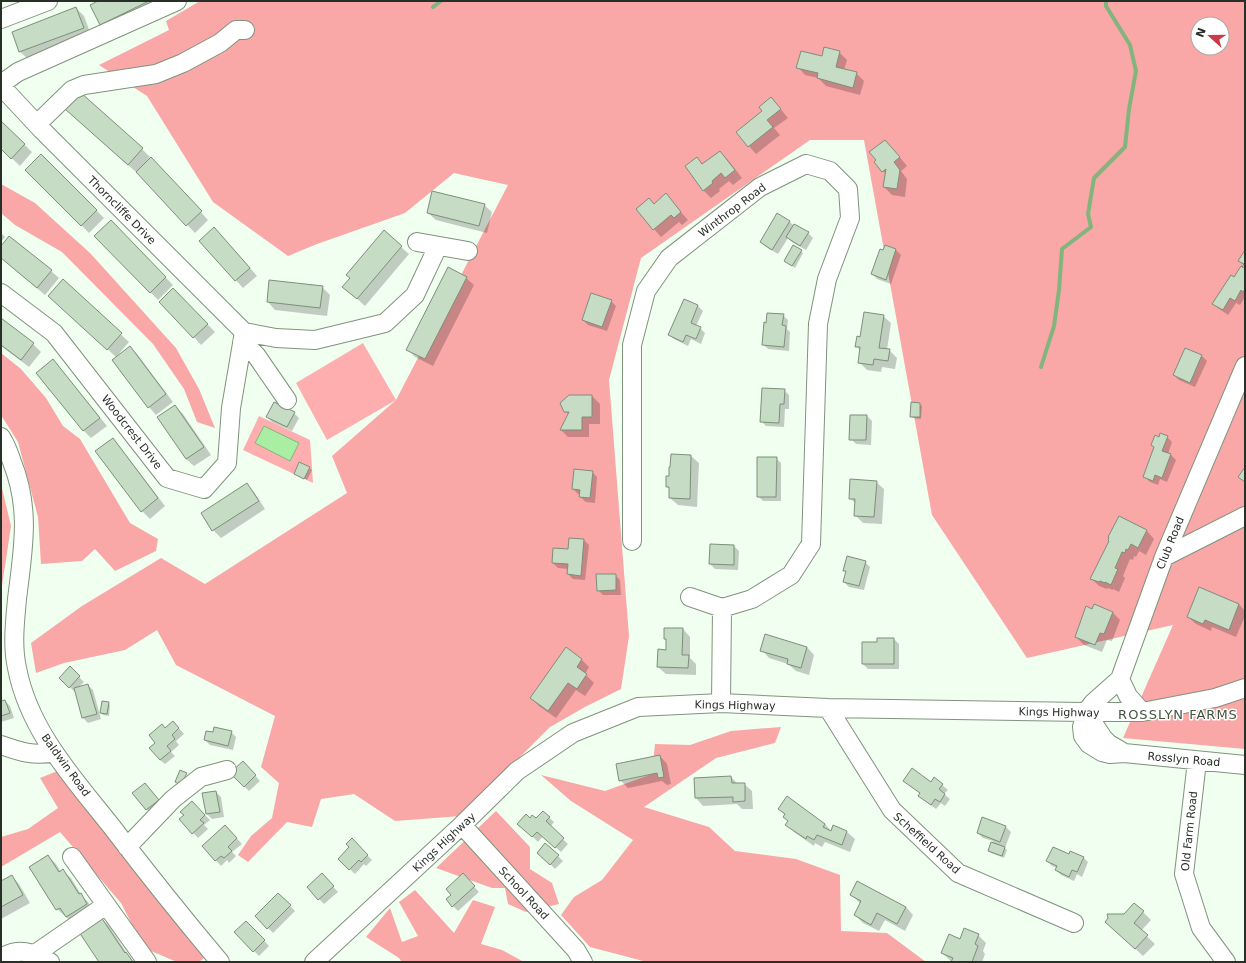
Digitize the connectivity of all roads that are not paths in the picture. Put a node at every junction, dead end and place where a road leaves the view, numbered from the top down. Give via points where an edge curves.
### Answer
1 (48, 1) edge
2 (177, 1) edge
3 (1, 19) edge
4 (245, 30) dead end
5 (1, 85) edge
6 (37, 124) junction
7 (417, 242) dead end
8 (438, 246) junction
9 (468, 251) dead end
10 (1, 293) edge
11 (243, 337) junction
12 (1245, 366) edge
13 (287, 400) dead end
14 (1, 437) edge
15 (1245, 516) edge
16 (632, 541) dead end
17 (1164, 557) junction
18 (690, 597) dead end
19 (722, 608) junction
20 (1120, 679) junction
21 (1245, 688) edge
22 (721, 704) junction
23 (828, 708) junction
24 (1086, 712) junction
25 (1142, 712) junction
26 (1, 745) edge
27 (54, 752) junction
28 (1197, 760) junction
29 (1245, 765) edge
30 (227, 770) dead end
31 (462, 825) junction
32 (127, 847) junction
33 (72, 857) dead end
34 (106, 905) junction
35 (1074, 923) dead end
36 (1, 958) edge
37 (43, 958) edge
38 (147, 962) edge
39 (220, 962) edge
40 (314, 962) edge
41 (583, 962) edge
42 (1226, 962) edge

1 - 3 street
2 - 5 street via 18,72
4 - 6 street via 236,30 220,43 156,74 84,84 72,90
5 - 6 street, Thorncliffe Drive
6 - 11 street, Thorncliffe Drive
7 - 8 street
8 - 9 street
8 - 11 street via 415,295 385,323 316,340
10 - 11 street, Woodcrest Drive via 54,333 167,478 204,489 227,463 231,408
11 - 13 street, Thorncliffe Drive
12 - 17 street, Club Road
14 - 27 street, Baldwin Road via 15,467 22,491 25,520 15,622 16,668 35,721
15 - 17 street
16 - 19 street, Winthrop Road via 632,345 646,291 669,258 760,187 806,164 830,171 848,189 850,218 827,279 818,324 811,544 791,575 752,599
17 - 20 street, Club Road
18 - 19 street
19 - 22 street
20 - 24 street, Club Road
20 - 25 street via 1128,696
21 - 25 street, Kings Highway via 1214,698
22 - 23 street, Kings Highway
22 - 31 street, Kings Highway via 638,708 573,733 517,771
23 - 24 street, Kings Highway
23 - 35 street, Scheffield Road via 892,810 958,873
24 - 25 street, Kings Highway
24 - 28 street, Rosslyn Road via 1082,727 1083,736 1089,744 1102,752
26 - 27 street via 32,754 44,755
27 - 32 street, Baldwin Road
28 - 29 street, Rosslyn Road
28 - 42 street, Old Farm Road via 1184,874 1201,928
30 - 32 street via 201,777 173,799
31 - 40 street, Kings Highway
31 - 41 street, School Road via 576,950
32 - 39 street, Baldwin Road
33 - 34 street
34 - 37 street
34 - 38 street
36 - 37 street via 21,952

